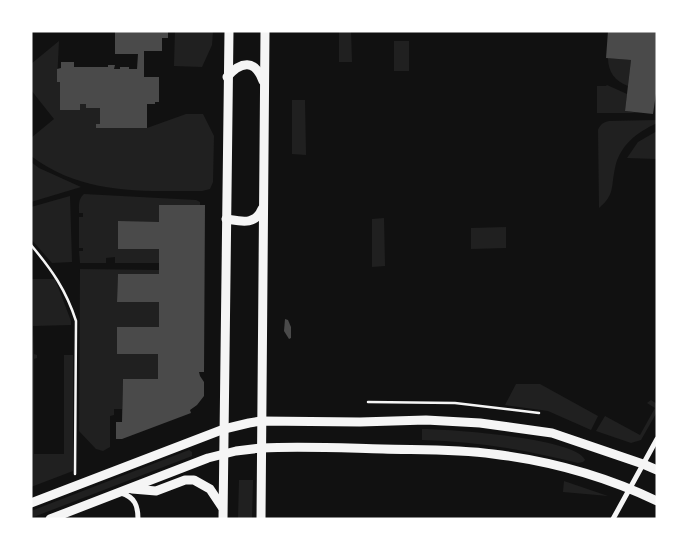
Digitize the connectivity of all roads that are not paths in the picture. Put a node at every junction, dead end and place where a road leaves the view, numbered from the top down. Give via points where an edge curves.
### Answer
1 (229, 31) edge
2 (265, 31) edge
3 (228, 77) junction
4 (265, 86) junction
5 (263, 208) junction
6 (226, 219) junction
7 (262, 421) junction
8 (224, 429) junction
9 (657, 439) edge
10 (261, 448) junction
11 (224, 454) junction
12 (643, 464) junction
13 (657, 470) edge
14 (129, 488) junction
15 (631, 488) junction
16 (118, 493) junction
17 (657, 501) edge
18 (31, 503) edge
19 (223, 516) edge
20 (50, 519) edge
21 (138, 519) edge
22 (261, 519) edge
23 (613, 519) edge

1 - 3 street
2 - 4 street
3 - 4 street via 238,66 250,65 260,74
3 - 6 street
4 - 5 street
5 - 6 street via 253,221
5 - 7 street
6 - 8 street
7 - 8 street
7 - 10 street
7 - 12 street via 480,422 552,433
8 - 11 street
8 - 18 street
9 - 12 street
10 - 11 street
10 - 15 street via 493,454 558,465
10 - 22 street
11 - 14 street
11 - 19 street
12 - 13 street
12 - 15 street
14 - 16 street
14 - 19 street via 156,491 185,480 194,480 214,494
15 - 17 street
15 - 23 street
16 - 20 street
16 - 21 street via 133,500 138,508

